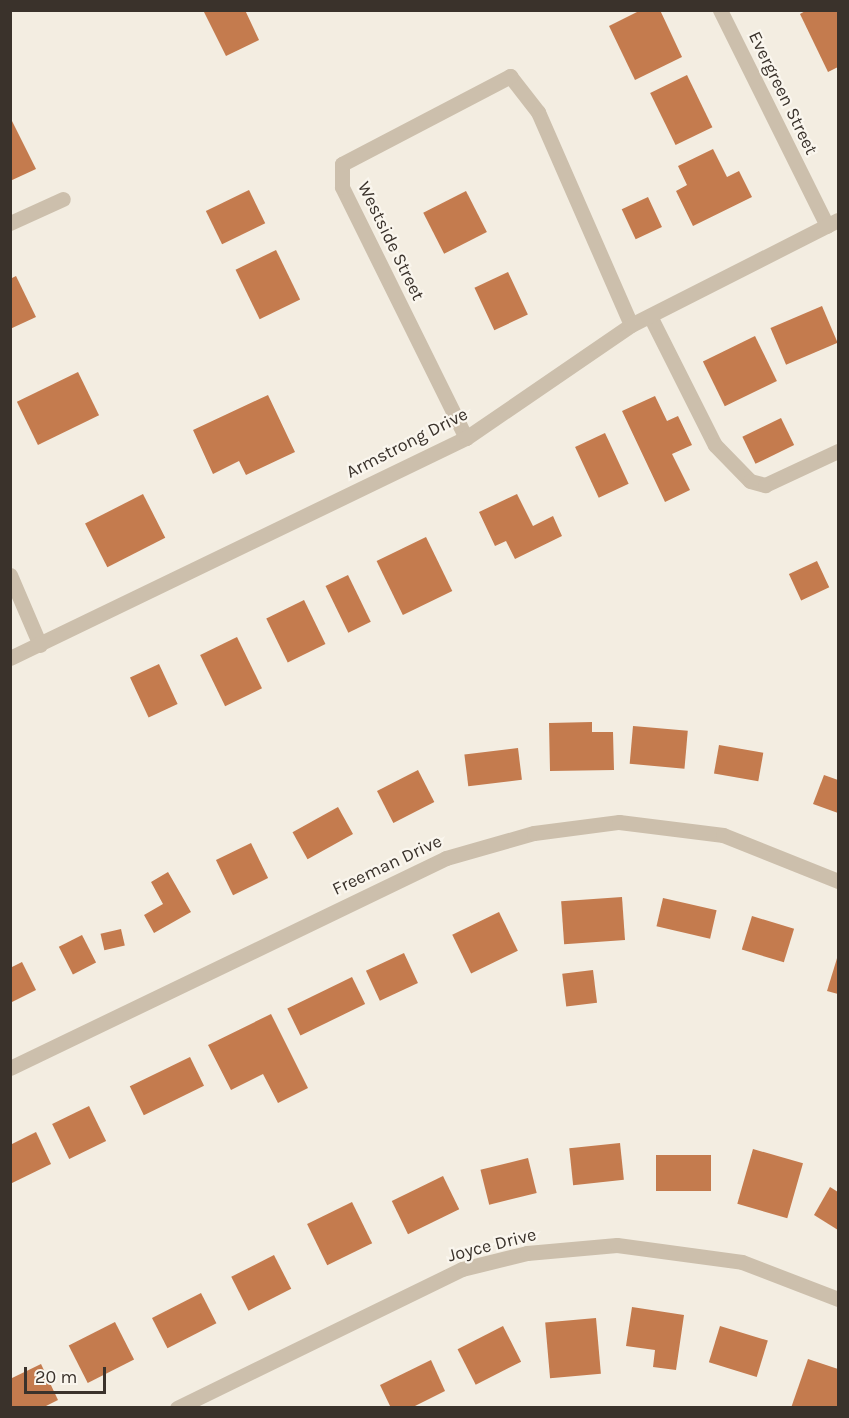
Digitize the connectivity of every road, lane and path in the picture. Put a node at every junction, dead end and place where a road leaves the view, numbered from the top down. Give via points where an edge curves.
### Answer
1 (720, 10) edge
2 (63, 199) dead end
3 (10, 223) edge
4 (833, 223) edge
5 (650, 316) junction
6 (631, 325) junction
7 (466, 438) junction
8 (838, 451) edge
9 (10, 575) edge
10 (40, 645) junction
11 (10, 658) edge
12 (838, 881) edge
13 (10, 1068) edge
14 (838, 1299) edge
15 (177, 1407) edge

1 - 4 street, Evergreen Street
2 - 3 street
4 - 5 street, Armstrong Drive
5 - 6 street, Armstrong Drive
5 - 8 street via 715,445 750,481 765,485
6 - 7 street, Armstrong Drive
6 - 7 street, Westside Street via 538,112 510,76 342,164 342,187
7 - 10 street, Armstrong Drive
9 - 10 street
10 - 11 street, Armstrong Drive
12 - 13 street, Freeman Drive via 723,835 619,822 534,833 446,858
14 - 15 street, Joyce Drive via 742,1262 617,1245 527,1253 462,1269

